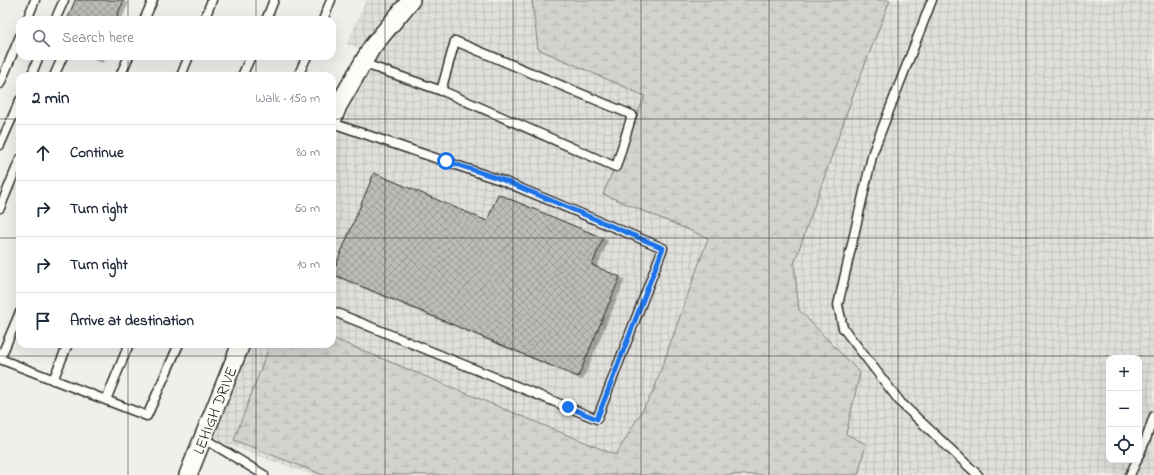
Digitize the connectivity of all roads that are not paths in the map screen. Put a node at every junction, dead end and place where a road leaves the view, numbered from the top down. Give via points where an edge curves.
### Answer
1 (35, 0) edge
2 (64, 0) edge
3 (153, 0) edge
4 (212, 0) edge
5 (274, 0) edge
6 (331, 0) edge
7 (411, 0) edge
8 (932, 0) edge
9 (29, 16) edge
10 (57, 16) edge
11 (146, 16) edge
12 (206, 16) edge
13 (268, 16) edge
14 (325, 16) edge
15 (16, 46) edge
16 (38, 60) edge
17 (61, 60) edge
18 (127, 60) edge
19 (187, 60) edge
20 (249, 60) edge
21 (305, 60) edge
22 (362, 63) junction
23 (33, 72) edge
24 (56, 72) edge
25 (122, 72) edge
26 (183, 72) edge
27 (244, 72) edge
28 (300, 72) edge
29 (0, 84) edge
30 (441, 91) junction
31 (16, 109) edge
32 (336, 111) edge
33 (336, 123) edge
34 (0, 145) edge
35 (16, 170) edge
36 (0, 208) edge
37 (336, 313) edge
38 (16, 321) edge
39 (66, 348) edge
40 (127, 348) edge
41 (177, 348) edge
42 (239, 348) edge
43 (53, 380) junction
44 (106, 400) junction
45 (1154, 416) edge
46 (203, 438) junction
47 (1142, 448) edge
48 (1136, 463) edge
49 (188, 475) edge
50 (264, 475) edge
51 (978, 475) edge
52 (1130, 475) edge

1 - 9 lane
2 - 10 lane
3 - 11 lane
4 - 12 lane
5 - 13 lane
6 - 14 lane
7 - 22 street
8 - 51 lane via 874,152 838,305 842,328 901,403
15 - 29 lane
16 - 23 lane
17 - 24 lane
18 - 25 lane
19 - 26 lane
20 - 27 lane
21 - 28 lane
22 - 30 lane
22 - 32 street
30 - 30 lane via 616,167 632,115 455,41
31 - 34 lane
33 - 37 lane via 503,180 663,248 597,419
35 - 36 lane
38 - 43 lane via 0,359
39 - 43 lane
40 - 44 lane
41 - 44 lane via 147,416
42 - 46 street, LEHIGH DRIVE
43 - 44 lane
45 - 47 lane
46 - 49 street, LEHIGH DRIVE
46 - 50 lane
48 - 52 lane

